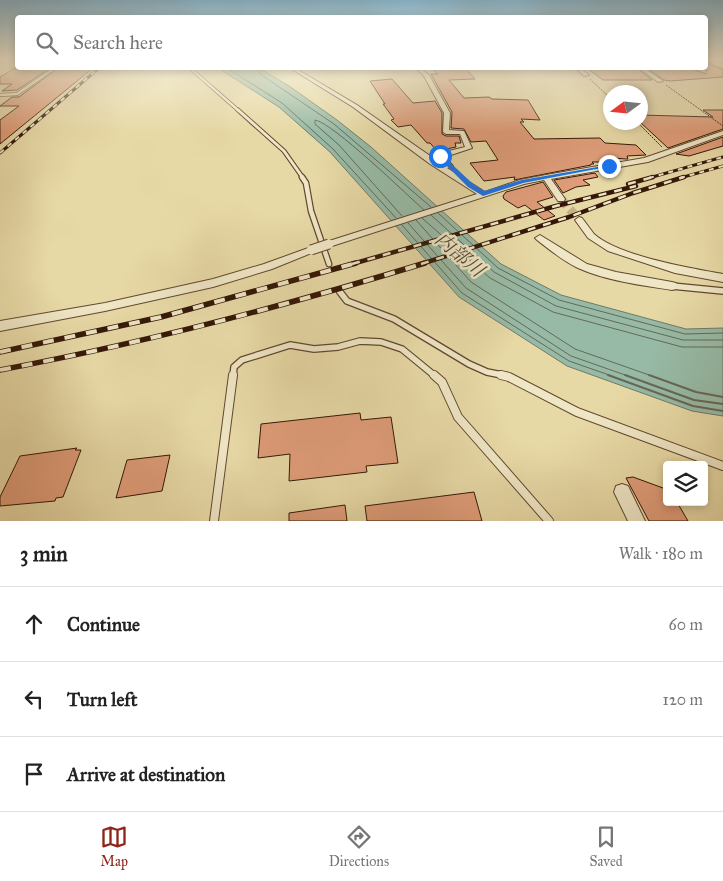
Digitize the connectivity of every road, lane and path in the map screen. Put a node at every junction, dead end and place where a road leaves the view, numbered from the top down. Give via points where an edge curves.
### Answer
1 (32, 83) edge
2 (207, 83) edge
3 (317, 83) edge
4 (431, 83) edge
5 (663, 83) edge
6 (0, 95) edge
7 (723, 126) edge
8 (646, 130) edge
9 (723, 133) edge
10 (670, 152) junction
11 (546, 177) junction
12 (470, 185) junction
13 (483, 194) junction
14 (561, 199) tunnel mouth
15 (580, 220) tunnel mouth
16 (540, 238) dead end
17 (329, 264) dead end
18 (723, 278) edge
19 (672, 286) joint
20 (723, 291) edge
21 (340, 292) dead end
22 (0, 326) edge
23 (723, 466) edge
24 (622, 492) dead end
25 (214, 521) edge
26 (548, 521) edge
27 (637, 521) edge

1 - 6 lane via 17,94
2 - 17 lane via 291,159 306,183 316,229
3 - 12 street
4 - 12 street via 447,113 446,132 462,132 469,148 442,155 441,159
5 - 7 path
8 - 10 path
9 - 10 street
10 - 11 street
11 - 13 street
11 - 14 street
12 - 13 street
13 - 22 street, bridge via 213,283
15 - 18 street via 591,236 611,249
16 - 19 street via 582,265
19 - 20 lane
21 - 23 lane via 347,301 394,319 469,364 508,378 609,425
24 - 27 street
25 - 26 lane via 234,367 242,360 290,345 314,349 360,341 381,342 402,349 442,382 458,416

